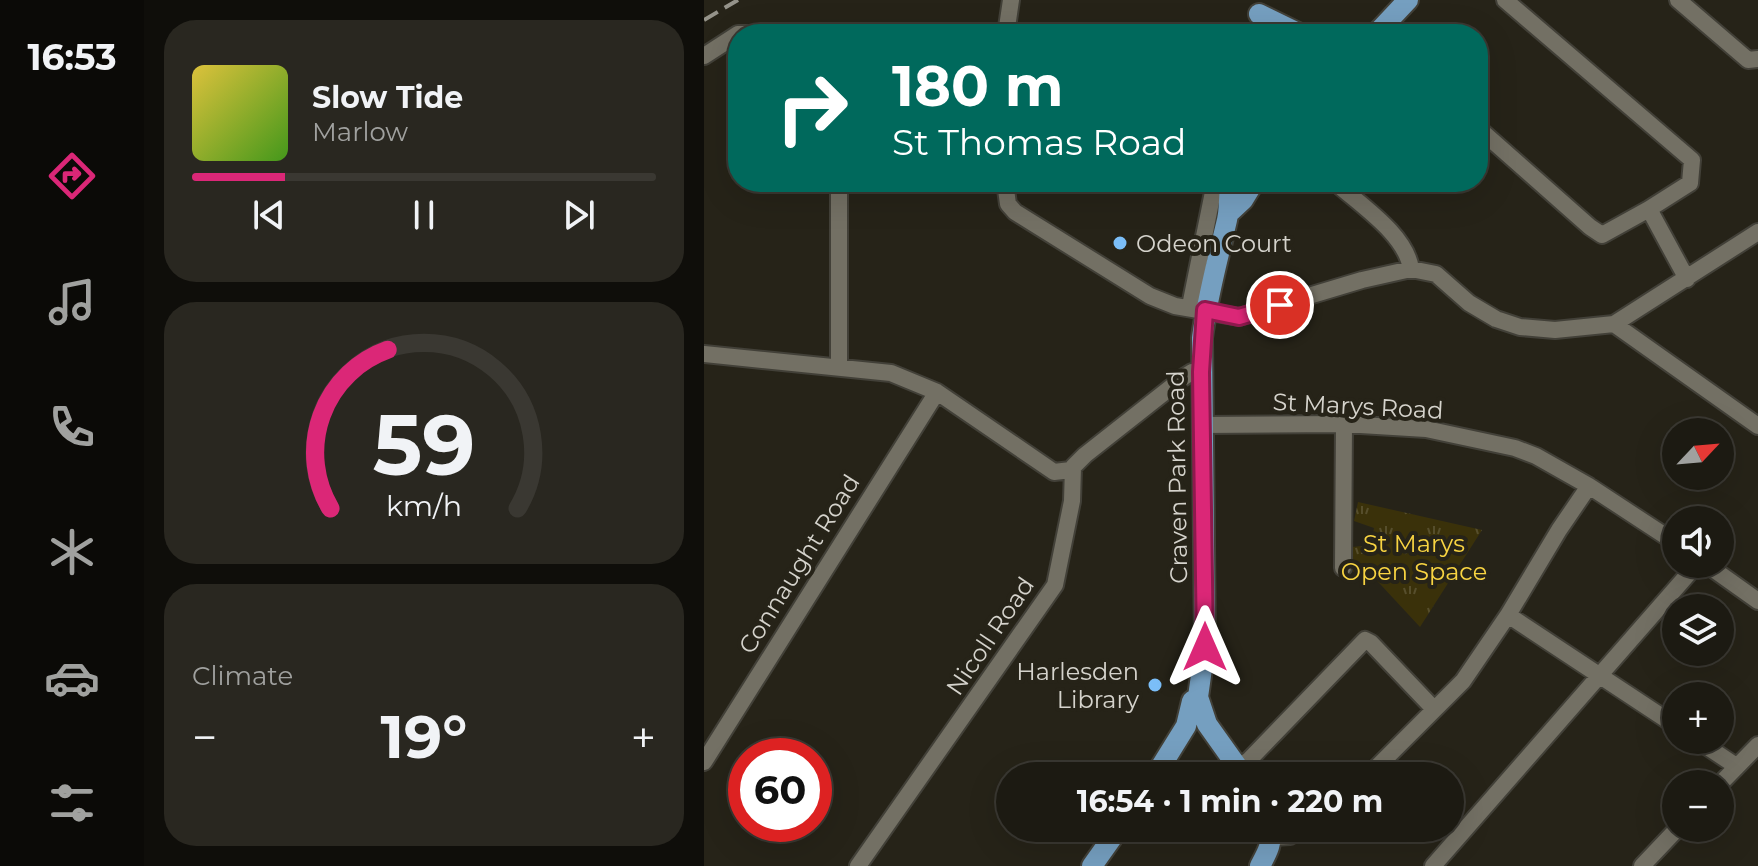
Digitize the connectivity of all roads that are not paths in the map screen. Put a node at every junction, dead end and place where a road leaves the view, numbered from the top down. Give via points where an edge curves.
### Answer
1 (1011, 0) edge
2 (1408, 0) edge
3 (1505, 0) edge
4 (1678, 0) edge
5 (1007, 24) edge
6 (1385, 24) edge
7 (728, 40) edge
8 (704, 56) edge
9 (1758, 59) edge
10 (1488, 137) edge
11 (839, 192) edge
12 (1006, 192) edge
13 (1214, 192) edge
14 (1228, 192) edge
15 (1248, 192) edge
16 (1346, 192) edge
17 (1649, 209) junction
18 (1228, 214) junction
19 (1758, 232) edge
20 (1411, 269) junction
21 (1687, 279) junction
22 (1197, 308) junction
23 (1614, 324) junction
24 (704, 354) edge
25 (839, 367) junction
26 (1201, 372) junction
27 (937, 392) junction
28 (1344, 424) junction
29 (1202, 425) junction
30 (1758, 426) edge
31 (1071, 470) junction
32 (1589, 486) junction
33 (1662, 534) edge
34 (1343, 568) dead end
35 (1685, 578) edge
36 (1726, 578) edge
37 (1758, 601) edge
38 (1508, 615) junction
39 (1601, 677) junction
40 (1198, 697) junction
41 (1433, 708) junction
42 (1662, 717) edge
43 (1207, 724) junction
44 (1186, 726) junction
45 (1758, 745) edge
46 (1718, 754) edge
47 (704, 762) edge
48 (1164, 762) edge
49 (1234, 762) edge
50 (1248, 762) edge
51 (1381, 762) edge
52 (1736, 766) junction
53 (1732, 770) edge
54 (1109, 842) edge
55 (1270, 842) edge
56 (1665, 842) edge
57 (858, 866) edge
58 (1092, 866) edge
59 (1260, 866) edge
60 (1433, 866) edge
61 (1642, 866) edge

1 - 5 street
2 - 6 main road
3 - 17 street via 1692,160 1690,183
4 - 9 street via 1748,60
7 - 8 street
10 - 17 street via 1602,235
11 - 25 street
12 - 22 street via 1015,212 1157,300
13 - 22 street, Craven Park Road
14 - 18 main road, Craven Park Road
15 - 18 main road, Craven Park Road
16 - 20 street via 1401,241
17 - 21 street
18 - 22 main road, Craven Park Road
19 - 21 street
20 - 22 street via 1239,317
20 - 23 street via 1436,274 1469,303 1520,327 1555,330
21 - 23 street
22 - 26 main road, Craven Park Road
23 - 30 street
24 - 25 street
25 - 27 street via 891,373
26 - 29 main road, Craven Park Road
26 - 31 street via 1184,377
27 - 31 street via 1054,472
27 - 47 street, Connaught Road
28 - 29 street, St Marys Road
28 - 32 street, St Marys Road via 1426,429 1515,448
28 - 34 street
29 - 40 main road, Craven Park Road via 1205,647
31 - 57 street, Nicoll Road via 1072,501 1055,585
32 - 33 street, St Marys Road
32 - 38 street
35 - 39 street
36 - 37 street
38 - 39 street
38 - 41 street via 1463,681
39 - 42 street
39 - 60 street
40 - 43 main road
40 - 44 main road, Craven Park Road via 1192,701
41 - 50 street via 1365,640
41 - 51 street
43 - 44 main road
43 - 49 main road
44 - 48 main road, Craven Park Road
45 - 52 street
46 - 52 street
52 - 53 street
54 - 58 main road
55 - 59 main road
56 - 61 street

